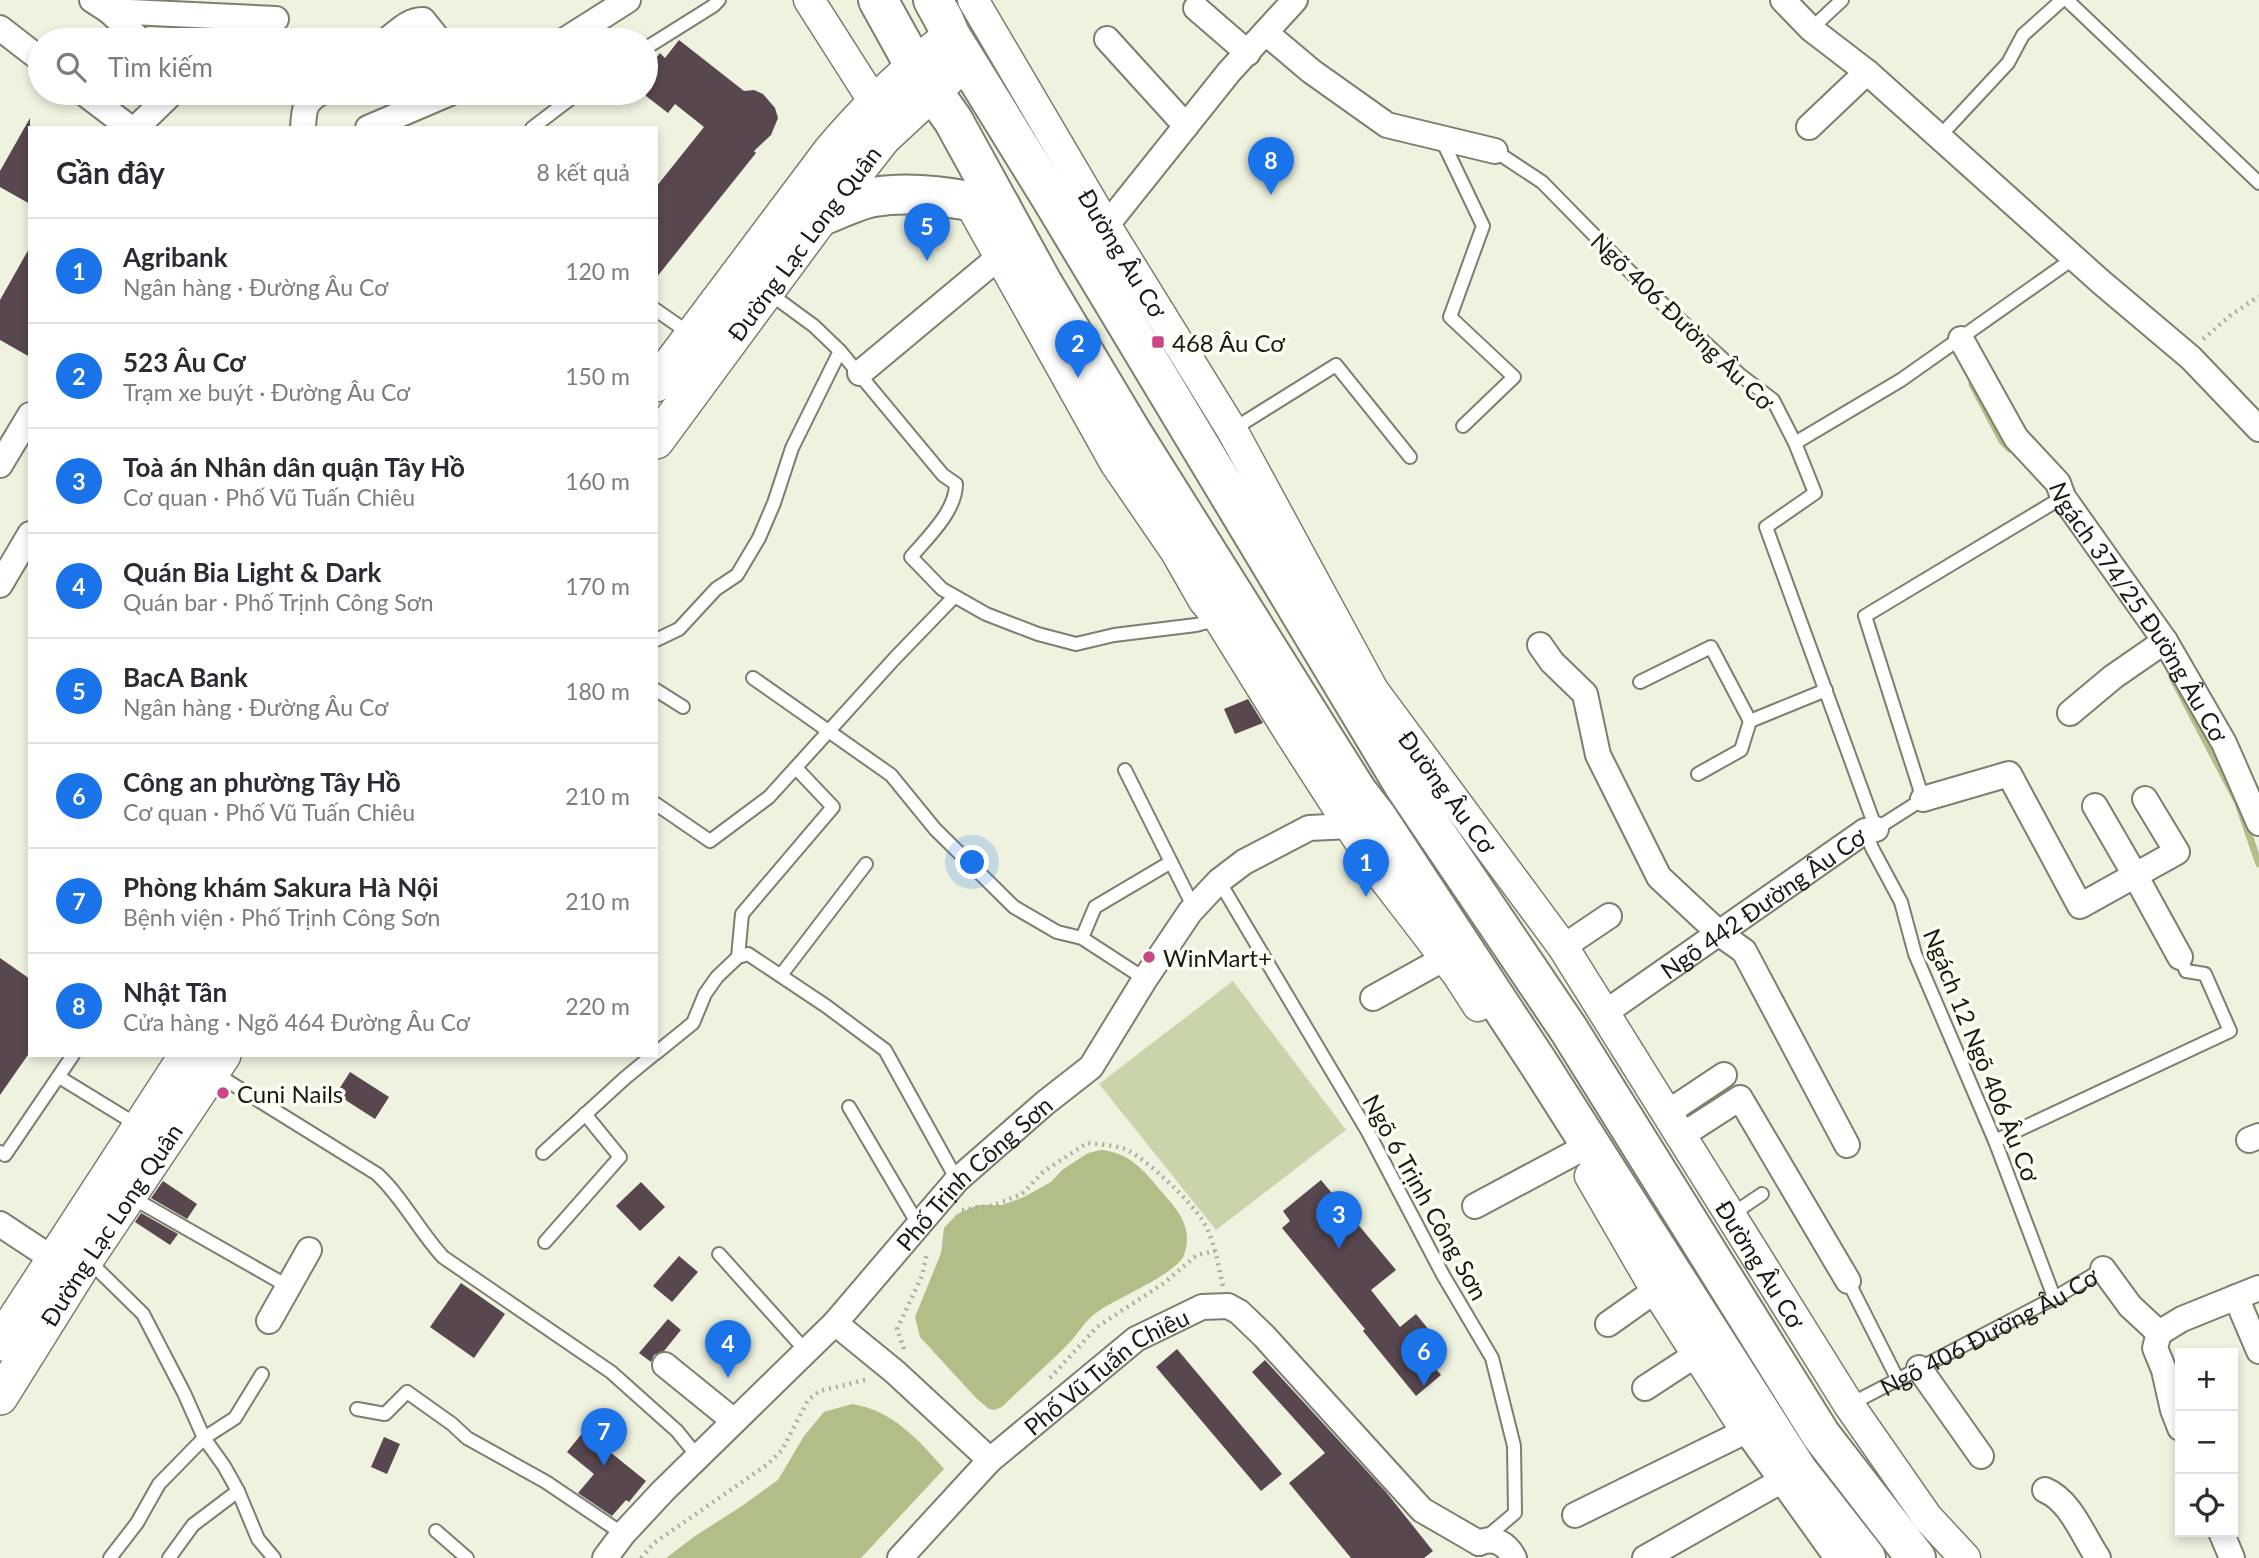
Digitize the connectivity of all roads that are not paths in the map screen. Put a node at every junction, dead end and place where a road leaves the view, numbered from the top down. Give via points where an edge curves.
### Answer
1 (719, 0) edge
2 (809, 0) edge
3 (878, 0) edge
4 (933, 0) edge
5 (973, 0) edge
6 (1295, 0) edge
7 (1783, 0) edge
8 (1842, 0) edge
9 (2065, 0) edge
10 (613, 4) edge
11 (100, 5) edge
12 (1196, 8) dead end
13 (0, 28) edge
14 (126, 28) edge
15 (263, 28) edge
16 (403, 28) edge
17 (429, 28) edge
18 (581, 28) edge
19 (1811, 29) junction
20 (1266, 33) junction
21 (1107, 39) dead end
22 (658, 40) edge
23 (958, 49) junction
24 (28, 50) edge
25 (1248, 53) junction
26 (1867, 72) junction
27 (923, 78) junction
28 (874, 102) junction
29 (100, 105) edge
30 (160, 105) edge
31 (307, 105) edge
32 (422, 105) edge
33 (562, 105) edge
34 (127, 126) edge
35 (138, 126) edge
36 (303, 126) edge
37 (373, 126) edge
38 (534, 126) edge
39 (1186, 126) junction
40 (1810, 127) dead end
41 (1940, 136) junction
42 (1441, 138) junction
43 (1495, 151) joint
44 (2259, 183) edge
45 (984, 204) junction
46 (822, 216) junction
47 (1092, 234) junction
48 (999, 257) junction
49 (2074, 258) junction
50 (766, 291) junction
51 (658, 311) edge
52 (692, 335) junction
53 (1961, 339) junction
54 (840, 351) junction
55 (860, 373) junction
56 (658, 381) edge
57 (28, 418) edge
58 (1463, 426) dead end
59 (2259, 429) edge
60 (1232, 430) junction
61 (658, 438) edge
62 (1795, 443) junction
63 (1410, 457) dead end
64 (0, 465) edge
65 (2063, 497) junction
66 (28, 538) edge
67 (11, 570) edge
68 (954, 597) junction
69 (1219, 619) junction
70 (658, 639) edge
71 (2165, 641) junction
72 (1540, 645) dead end
73 (752, 678) dead end
74 (1640, 682) dead end
75 (1826, 690) junction
76 (658, 691) edge
77 (684, 707) dead end
78 (2070, 713) dead end
79 (1750, 721) junction
80 (829, 731) junction
81 (796, 768) junction
82 (1393, 768) junction
83 (1125, 770) dead end
84 (1698, 774) dead end
85 (1923, 799) junction
86 (2145, 799) dead end
87 (658, 805) edge
88 (2095, 806) dead end
89 (1354, 809) junction
90 (2259, 823) edge
91 (1870, 830) junction
92 (1171, 862) junction
93 (866, 864) dead end
94 (2135, 875) junction
95 (1219, 881) junction
96 (1194, 908) junction
97 (1609, 916) dead end
98 (1720, 934) junction
99 (1082, 938) junction
100 (1563, 947) junction
101 (738, 957) junction
102 (2180, 957) joint
103 (1445, 958) junction
104 (781, 975) junction
105 (1145, 979) junction
106 (1373, 998) dead end
107 (1606, 1012) junction
108 (658, 1050) edge
109 (71, 1057) edge
110 (650, 1057) edge
111 (207, 1061) edge
112 (1724, 1075) dead end
113 (59, 1077) junction
114 (849, 1107) dead end
115 (585, 1114) junction
116 (1674, 1124) junction
117 (139, 1127) junction
118 (1996, 1141) junction
119 (1847, 1145) dead end
120 (0, 1152) edge
121 (1576, 1152) junction
122 (543, 1153) dead end
123 (957, 1180) junction
124 (1762, 1194) dead end
125 (128, 1195) junction
126 (1475, 1206) dead end
127 (1731, 1215) junction
128 (0, 1224) edge
129 (924, 1235) junction
130 (545, 1242) dead end
131 (309, 1250) dead end
132 (719, 1254) dead end
133 (69, 1259) junction
134 (2103, 1269) joint
135 (1848, 1281) joint
136 (289, 1287) junction
137 (2259, 1288) edge
138 (1656, 1290) junction
139 (2054, 1297) junction
140 (2236, 1297) junction
141 (269, 1321) dead end
142 (835, 1323) junction
143 (1608, 1324) dead end
144 (2159, 1333) junction
145 (0, 1343) edge
146 (806, 1351) junction
147 (2259, 1351) edge
148 (1697, 1354) junction
149 (665, 1365) dead end
150 (262, 1374) dead end
151 (1908, 1374) junction
152 (1645, 1388) dead end
153 (0, 1397) edge
154 (1849, 1405) junction
155 (357, 1409) dead end
156 (2175, 1413) edge
157 (734, 1421) junction
158 (1746, 1431) junction
159 (204, 1438) junction
160 (1981, 1456) dead end
161 (698, 1457) junction
162 (989, 1461) junction
163 (1789, 1476) junction
164 (2045, 1490) dead end
165 (238, 1491) junction
166 (1575, 1515) dead end
167 (436, 1531) dead end
168 (623, 1534) junction
169 (2223, 1537) edge
170 (1476, 1553) edge
171 (2091, 1555) edge
172 (110, 1558) edge
173 (169, 1558) edge
174 (274, 1558) edge
175 (467, 1558) edge
176 (605, 1558) edge
177 (900, 1558) edge
178 (1514, 1558) edge
179 (1645, 1558) edge
180 (1837, 1558) edge
181 (1866, 1558) edge
182 (1916, 1558) edge
183 (1965, 1558) edge
184 (2232, 1558) edge

1 - 22 lane
2 - 28 street
3 - 27 main road
4 - 23 main road, Đường Âu Cơ
5 - 47 street, Đường Âu Cơ
6 - 20 street
7 - 19 street
8 - 19 lane
9 - 41 lane via 2023,34 2008,63
9 - 44 lane
10 - 18 street
11 - 14 street
11 - 15 street via 276,19
12 - 25 street
13 - 24 street
16 - 17 street via 418,20
19 - 26 street
20 - 25 street
20 - 42 street, Ngõ 406 Đường Âu Cơ via 1387,125
21 - 39 street
23 - 27 main road, Đường Lạc Long Quân
23 - 47 main road, Đường Âu Cơ
25 - 39 street
26 - 40 street
26 - 41 street
27 - 28 main road, Đường Lạc Long Quân
27 - 45 main road via 953,120
27 - 46 main road, Đường Lạc Long Quân
28 - 52 main road, Đường Lạc Long Quân via 831,151
29 - 34 street
30 - 35 street
31 - 36 street
32 - 37 street
33 - 38 lane
39 - 47 street
41 - 49 street
42 - 43 street, Ngõ 406 Đường Âu Cơ
42 - 58 lane via 1483,226 1450,317 1514,377
43 - 62 lane, Ngõ 406 Đường Âu Cơ via 1542,182 1652,294 1773,400
45 - 46 main road via 897,195 872,198
45 - 48 street
45 - 89 main road via 1042,282
46 - 50 main road, Đường Lạc Long Quân
47 - 60 street, Đường Âu Cơ
47 - 82 main road, Đường Âu Cơ
48 - 55 street
48 - 69 street via 1115,463
49 - 53 lane
49 - 59 street via 2192,358
50 - 54 lane
50 - 61 main road, Đường Lạc Long Quân
51 - 52 lane
52 - 56 main road, Đường Lạc Long Quân
53 - 62 lane
53 - 65 street, Ngách 374/25 Đường Âu Cơ via 2016,438 2057,483
54 - 55 lane
54 - 70 lane via 792,448 759,538 737,575 716,589 679,629
55 - 68 lane via 943,475 956,484 956,495 938,525 911,557
57 - 64 street
60 - 63 lane via 1336,365
60 - 100 street, Đường Âu Cơ via 1373,690
62 - 75 lane, Ngõ 406 Đường Âu Cơ via 1815,493 1766,527
65 - 71 street, Ngách 374/25 Đường Âu Cơ
65 - 85 lane via 1865,616
66 - 67 street
68 - 69 lane via 1017,626 1076,644
68 - 80 lane
69 - 89 street via 1284,724
71 - 78 street
71 - 90 street, Ngách 374/25 Đường Âu Cơ via 2224,743
72 - 98 street via 1585,694 1598,755 1659,877
73 - 80 lane
74 - 79 lane via 1711,647
75 - 79 lane
75 - 91 lane, Ngõ 406 Đường Âu Cơ
76 - 77 lane
79 - 84 lane via 1741,750
80 - 81 lane
80 - 99 lane via 891,775 935,829 1014,907 1057,932
81 - 87 lane via 769,797 710,841
81 - 101 lane via 833,807 743,914
82 - 89 main road
82 - 182 main road, Đường Âu Cơ via 1569,1030 1821,1435
83 - 92 lane
85 - 91 lane, Ngõ 442 Đường Âu Cơ
85 - 94 street, Ngõ 442 Đường Âu Cơ via 2009,774 2080,906
86 - 94 street, Ngõ 442 Đường Âu Cơ via 2177,852
88 - 94 street
89 - 95 street, Phố Trịnh Công Sơn via 1244,862
89 - 103 street via 1382,876
89 - 163 main road via 1383,826 1546,1076
91 - 98 street, Ngõ 442 Đường Âu Cơ
91 - 118 lane, Ngách 12 Ngõ 406 Âu Cơ via 1901,902 1915,954
92 - 96 lane
92 - 99 lane via 1095,907
93 - 104 lane
94 - 102 street
95 - 96 street, Phố Trịnh Công Sơn
95 - 170 lane, Ngõ 6 Trịnh Công Sơn via 1368,1132 1492,1359 1514,1446 1515,1513
96 - 105 street, Phố Trịnh Công Sơn
97 - 100 street
98 - 107 street, Ngõ 442 Đường Âu Cơ
98 - 119 street via 1744,951
99 - 105 lane
100 - 107 street, Đường Âu Cơ
101 - 104 lane via 748,954
101 - 108 lane via 717,976 693,1023
102 - 118 lane via 2186,971 2205,974 2230,1031
103 - 106 street
103 - 121 street
104 - 123 lane via 885,1050
105 - 123 street, Phố Trịnh Công Sơn via 1091,1068
107 - 116 street, Đường Âu Cơ
109 - 113 lane
110 - 115 lane
111 - 117 main road, Đường Lạc Long Quân
111 - 125 main road, Đường Lạc Long Quân
111 - 161 lane via 377,1174 443,1257 611,1372 677,1431
112 - 116 street
113 - 117 lane
113 - 120 lane via 5,1155
114 - 129 lane
115 - 122 lane
115 - 130 lane via 620,1157
116 - 127 street, Đường Âu Cơ
116 - 135 street via 1740,1098
117 - 133 main road, Đường Lạc Long Quân
118 - 139 lane, Ngách 12 Ngõ 406 Âu Cơ
121 - 126 street
121 - 138 street
123 - 129 street, Phố Trịnh Công Sơn
124 - 127 lane
125 - 133 main road, Đường Lạc Long Quân
125 - 136 lane
127 - 154 street, Đường Âu Cơ
128 - 133 street
129 - 142 street, Phố Trịnh Công Sơn
131 - 136 street
132 - 146 lane
133 - 145 main road, Đường Lạc Long Quân
133 - 153 main road, Đường Lạc Long Quân
133 - 159 lane via 143,1314
134 - 139 lane, Ngõ 406 Đường Âu Cơ
134 - 144 street, Ngõ 406 Đường Âu Cơ via 2130,1306
135 - 151 lane
136 - 141 street
137 - 140 street
138 - 143 street
138 - 148 street
139 - 151 lane, Ngõ 406 Đường Âu Cơ
140 - 144 street
140 - 147 street
142 - 146 street, Phố Trịnh Công Sơn
142 - 162 street via 895,1372
144 - 156 street via 2155,1348
146 - 157 street, Phố Trịnh Công Sơn
148 - 152 street
148 - 158 street
149 - 157 street
150 - 159 lane via 235,1418
151 - 154 lane, Ngõ 406 Đường Âu Cơ
151 - 160 street
154 - 183 street, Đường Âu Cơ via 1927,1517
155 - 168 lane via 385,1414 407,1392 467,1438 546,1482
157 - 161 street, Phố Trịnh Công Sơn
158 - 163 street
158 - 166 street
159 - 165 lane
159 - 172 lane via 159,1484
161 - 168 street, Phố Trịnh Công Sơn
162 - 170 street, Phố Vũ Tuấn Chiêu via 1136,1339 1202,1307 1228,1306 1264,1336 1422,1510
162 - 177 street, Phố Vũ Tuấn Chiêu
163 - 179 street
163 - 180 street
163 - 181 main road
164 - 171 street via 2069,1511
165 - 173 lane via 193,1525
165 - 174 lane via 258,1539
167 - 175 lane
168 - 176 street, Phố Trịnh Công Sơn
169 - 184 street
170 - 178 street, Phố Vũ Tuấn Chiêu via 1488,1539 1506,1547

